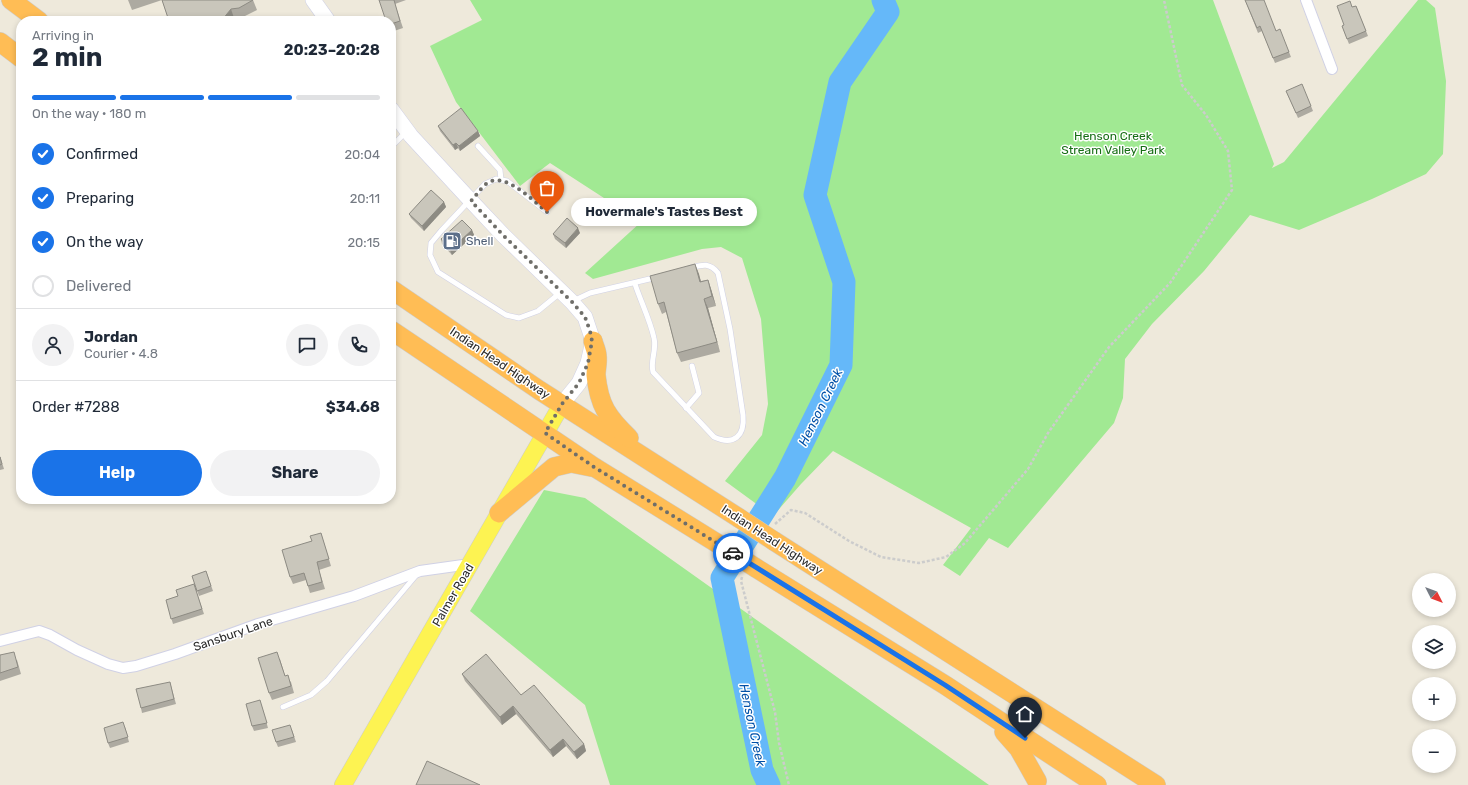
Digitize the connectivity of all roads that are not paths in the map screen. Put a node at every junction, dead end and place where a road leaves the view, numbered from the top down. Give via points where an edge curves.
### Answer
1 (11, 0) edge
2 (313, 0) edge
3 (1306, 0) edge
4 (32, 16) edge
5 (324, 16) edge
6 (0, 42) edge
7 (16, 54) edge
8 (1332, 69) dead end
9 (396, 116) edge
10 (407, 130) junction
11 (396, 142) edge
12 (478, 146) dead end
13 (501, 180) junction
14 (471, 201) junction
15 (547, 212) dead end
16 (684, 270) edge
17 (663, 276) edge
18 (635, 284) junction
19 (396, 292) edge
20 (567, 297) junction
21 (396, 333) edge
22 (592, 341) junction
23 (692, 366) dead end
24 (562, 404) junction
25 (686, 408) junction
26 (545, 433) junction
27 (594, 467) junction
28 (665, 471) junction
29 (499, 513) junction
30 (470, 564) junction
31 (420, 571) junction
32 (0, 641) edge
33 (284, 707) dead end
34 (987, 713) junction
35 (1071, 768) junction
36 (1038, 783) edge
37 (343, 785) edge
38 (1097, 785) edge
39 (1156, 785) edge

1 - 4 highway
2 - 5 main road
3 - 8 street
6 - 7 highway
9 - 10 main road
10 - 11 lane
10 - 14 main road
12 - 13 lane via 500,170
13 - 14 lane via 496,179 486,184
13 - 15 lane via 507,181
14 - 20 main road
14 - 20 lane via 431,243 430,256 438,272 506,315 519,318
16 - 25 lane via 705,264 713,267 718,273 730,329 744,425 740,434 732,441 723,441 714,438
17 - 18 lane
18 - 20 lane
18 - 25 lane via 655,339 651,364 653,372
19 - 24 highway, Indian Head Highway
20 - 22 main road via 585,317
21 - 26 highway
22 - 24 main road via 588,363 579,383
22 - 28 highway via 597,356 598,393 604,411
23 - 25 lane via 699,393
24 - 26 main road, Palmer Road
24 - 28 highway, Indian Head Highway
26 - 27 highway
26 - 29 main road, Palmer Road
27 - 29 highway via 571,463 554,467
27 - 34 highway, bridge via 720,545 751,570
28 - 39 highway, Indian Head Highway, bridge via 739,518 773,535
29 - 30 main road, Palmer Road
30 - 31 street, Sansbury Lane
30 - 37 main road, Palmer Road
31 - 32 street, Sansbury Lane via 354,596 258,624 136,666 123,668 108,664 39,631
31 - 33 lane via 327,681 311,695
34 - 35 highway
34 - 36 highway via 1019,749
35 - 36 highway via 1049,768 1042,774
35 - 38 highway

